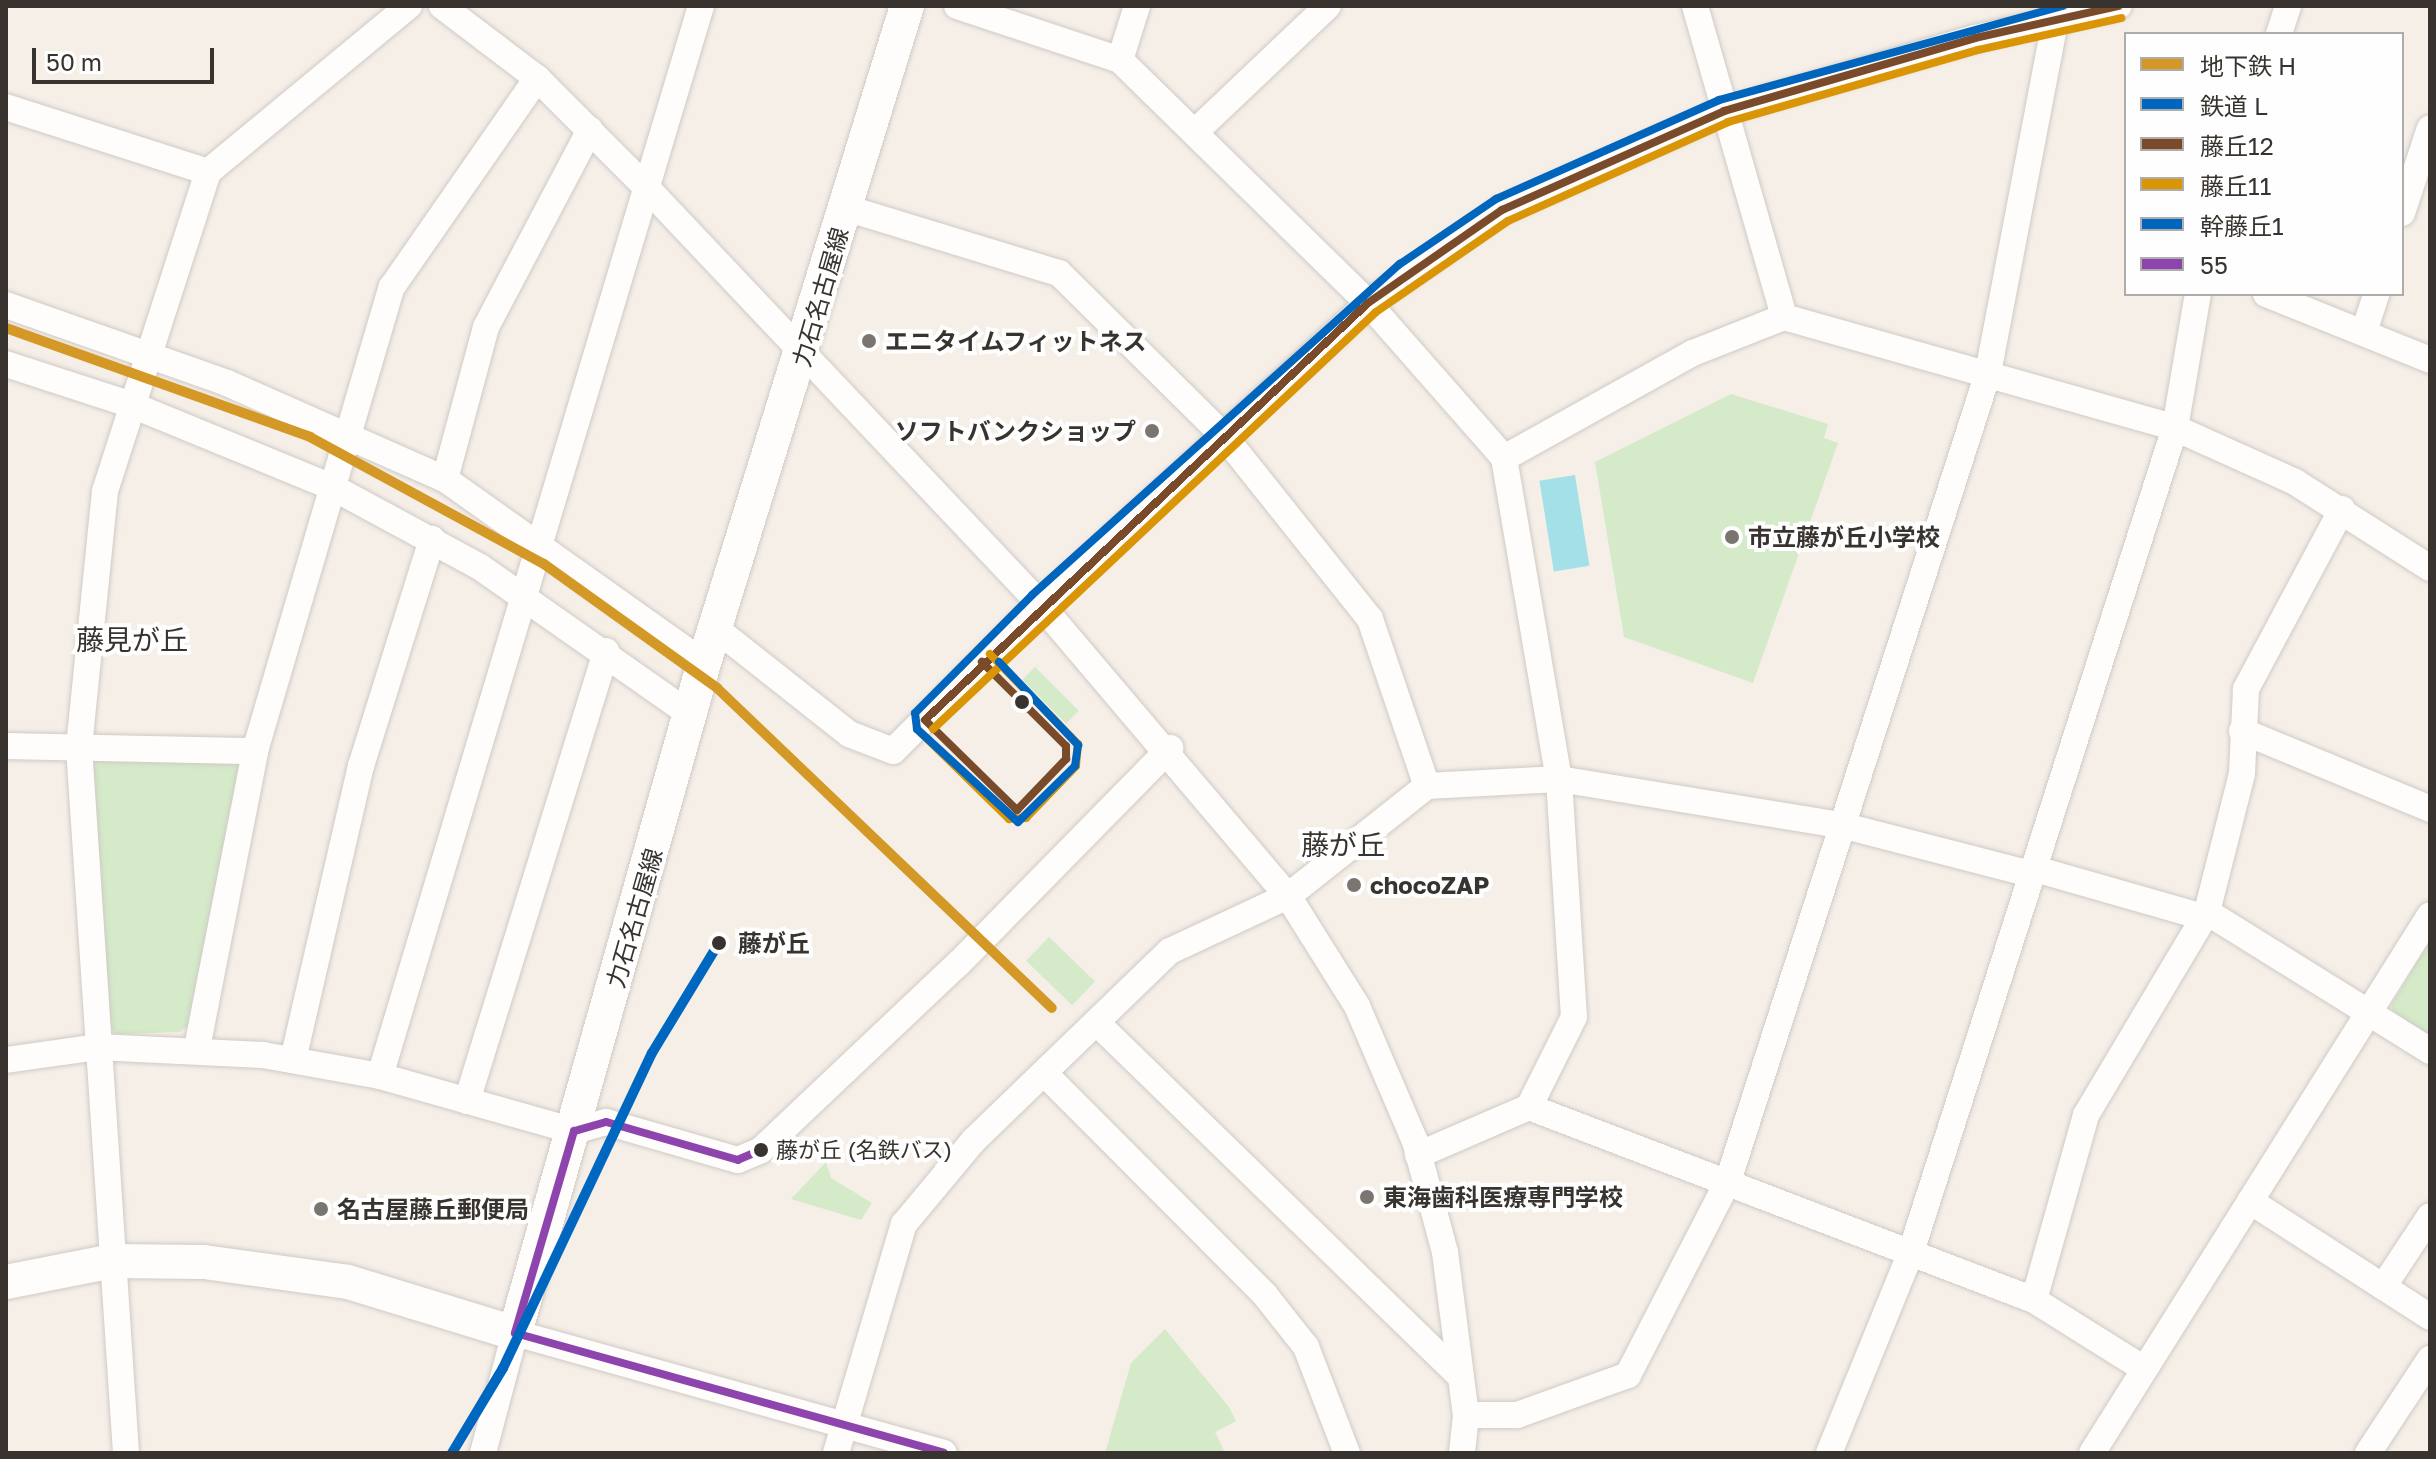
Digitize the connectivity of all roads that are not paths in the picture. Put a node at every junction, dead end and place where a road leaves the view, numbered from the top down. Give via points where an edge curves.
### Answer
1 (409, 6) edge
2 (442, 6) edge
3 (701, 6) edge
4 (907, 6) edge
5 (957, 6) edge
6 (1137, 6) edge
7 (1328, 6) edge
8 (1695, 6) edge
9 (2118, 6) edge
10 (2288, 6) edge
11 (2060, 12) edge
12 (2280, 32) edge
13 (1120, 60) junction
14 (537, 78) junction
15 (6, 107) edge
16 (1724, 111) junction
17 (2430, 128) edge
18 (590, 130) junction
19 (1195, 132) junction
20 (208, 172) junction
21 (646, 187) junction
22 (2404, 207) edge
23 (846, 208) junction
24 (2198, 296) edge
25 (2271, 296) edge
26 (2375, 296) edge
27 (1368, 303) junction
28 (6, 305) edge
29 (1784, 317) junction
30 (2364, 332) junction
31 (149, 355) junction
32 (802, 357) junction
33 (2430, 360) edge
34 (6, 364) edge
35 (1988, 373) junction
36 (132, 405) junction
37 (2175, 428) junction
38 (350, 433) junction
39 (1224, 436) junction
40 (1504, 458) junction
41 (445, 479) junction
42 (334, 488) junction
43 (2342, 509) junction
44 (432, 539) junction
45 (540, 542) junction
46 (2426, 557) edge
47 (525, 596) junction
48 (1040, 604) junction
49 (715, 628) junction
50 (606, 651) junction
51 (704, 663) junction
52 (690, 714) junction
53 (2242, 731) junction
54 (6, 746) edge
55 (79, 747) junction
56 (1170, 748) junction
57 (255, 751) junction
58 (1559, 779) junction
59 (1427, 786) junction
60 (2430, 809) edge
61 (1845, 826) junction
62 (2032, 871) junction
63 (1288, 896) junction
64 (2203, 914) junction
65 (2430, 915) edge
66 (2367, 1016) junction
67 (1099, 1025) junction
68 (97, 1047) junction
69 (197, 1048) junction
70 (2430, 1051) edge
71 (6, 1060) edge
72 (293, 1060) junction
73 (380, 1076) junction
74 (1047, 1076) junction
75 (467, 1101) junction
76 (1529, 1107) junction
77 (574, 1131) junction
78 (1418, 1155) junction
79 (1728, 1181) junction
80 (2250, 1201) junction
81 (2430, 1216) edge
82 (1911, 1252) junction
83 (113, 1261) junction
84 (6, 1282) edge
85 (2383, 1287) junction
86 (2034, 1300) junction
87 (2430, 1317) edge
88 (515, 1333) junction
89 (2430, 1359) edge
90 (2144, 1369) junction
91 (1461, 1377) junction
92 (1466, 1415) junction
93 (844, 1424) junction
94 (126, 1453) edge
95 (483, 1453) edge
96 (836, 1453) edge
97 (944, 1453) edge
98 (1347, 1453) edge
99 (1462, 1453) edge
100 (1829, 1453) edge
101 (2092, 1453) edge
102 (2368, 1453) edge

1 - 20 street
2 - 14 street
3 - 21 street
4 - 23 main road, 力石名古屋線
5 - 13 street
6 - 13 street
7 - 19 street
8 - 16 street
9 - 11 street
10 - 12 street
11 - 16 street
11 - 35 street
13 - 19 street
14 - 18 street
14 - 38 street via 392,287
15 - 20 street
16 - 27 street via 1502,210
16 - 29 street
17 - 22 street
18 - 21 street
18 - 41 street via 500,292
19 - 27 street via 1293,238
20 - 31 street
21 - 32 street
21 - 45 street
23 - 32 main road, 力石名古屋線
23 - 39 street via 1059,273
24 - 37 street
25 - 30 street
26 - 30 street
27 - 39 street
27 - 40 street
28 - 31 street
29 - 35 street
29 - 40 street via 1693,353
30 - 33 street
31 - 36 street
31 - 38 street
32 - 48 street
32 - 49 main road, 力石名古屋線
34 - 36 street
35 - 37 street
35 - 61 street
36 - 42 street
36 - 55 street via 105,491
37 - 43 street
37 - 62 street
38 - 41 street
38 - 42 street
39 - 48 street
39 - 59 street via 1370,619
40 - 58 street
41 - 45 street
42 - 44 street
42 - 57 street
43 - 46 street
43 - 53 street via 2246,689
44 - 47 street
44 - 72 street via 361,766
45 - 47 street
45 - 51 street
47 - 50 street
47 - 73 street
48 - 49 street via 893,751 849,734
48 - 56 street
49 - 51 main road, 力石名古屋線
50 - 52 street
50 - 75 street
51 - 52 main road, 力石名古屋線
52 - 77 main road, 力石名古屋線
53 - 60 street
53 - 64 street via 2242,774
54 - 55 street
55 - 57 street
55 - 68 street
56 - 63 street
56 - 77 street via 761,1150 738,1160 606,1122
57 - 69 street
58 - 59 street
58 - 61 street
58 - 76 street via 1574,1017
59 - 63 street
61 - 62 street
61 - 79 street
62 - 64 street
62 - 82 street
63 - 67 street via 1170,951
63 - 78 street via 1357,1006
64 - 66 street
64 - 86 street via 2086,1115
65 - 66 street
66 - 70 street
66 - 80 street
67 - 74 street
67 - 91 street
68 - 69 street
68 - 71 street
68 - 83 street
69 - 72 street
72 - 73 street
73 - 75 street
74 - 93 street via 974,1140 904,1224
74 - 98 street via 1265,1295 1306,1347
75 - 77 street
76 - 78 street
76 - 79 street
77 - 88 main road, 力石名古屋線
78 - 91 street via 1445,1252
79 - 82 street
79 - 92 street via 1628,1375 1517,1415
80 - 85 street
80 - 90 street
81 - 85 street
82 - 86 street
82 - 100 street
83 - 84 main road
83 - 88 main road via 204,1262 348,1282
83 - 94 street
85 - 87 street
86 - 90 street
88 - 93 street
88 - 95 street
89 - 102 street
90 - 101 street
91 - 92 street
92 - 99 street
93 - 96 street
93 - 97 street

